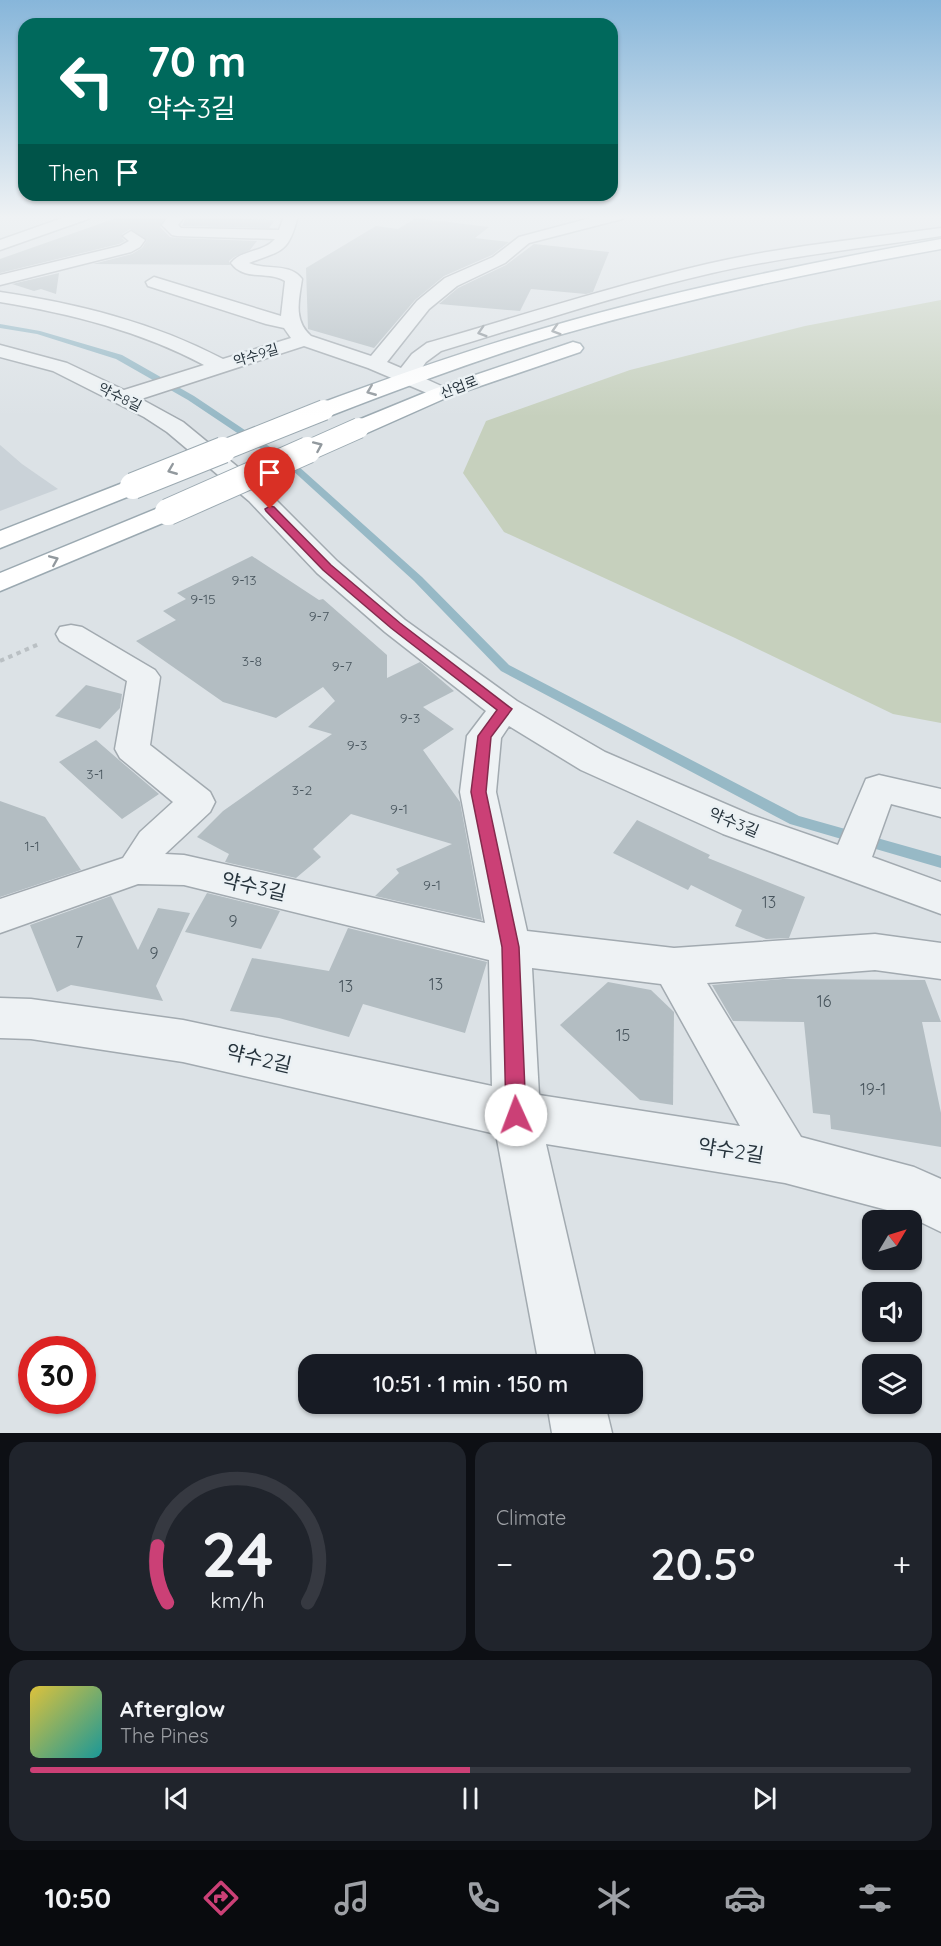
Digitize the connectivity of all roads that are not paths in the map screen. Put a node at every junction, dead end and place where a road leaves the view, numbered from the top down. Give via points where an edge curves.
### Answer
1 (157, 283) edge
2 (293, 283) edge
3 (450, 283) edge
4 (653, 283) edge
5 (736, 283) edge
6 (820, 283) edge
7 (0, 297) edge
8 (708, 309) dead end
9 (289, 323) junction
10 (304, 340) junction
11 (593, 341) dead end
12 (0, 351) edge
13 (375, 364) junction
14 (221, 366) junction
15 (405, 377) junction
16 (441, 393) junction
17 (130, 395) junction
18 (227, 469) joint
19 (0, 540) edge
20 (0, 584) edge
21 (71, 634) road end
22 (505, 709) junction
23 (941, 803) edge
24 (850, 865) junction
25 (137, 869) junction
26 (941, 898) edge
27 (0, 916) edge
28 (510, 947) junction
29 (941, 961) edge
30 (674, 967) junction
31 (0, 1018) edge
32 (516, 1115) junction
33 (785, 1158) junction
34 (941, 1206) edge
35 (566, 1354) edge
36 (578, 1414) edge
37 (582, 1433) edge

1 - 9 street
2 - 9 street
3 - 13 street via 423,305
4 -> 15 street via 434,347 419,358
5 -> 15 main road, 산업로 via 542,334
6 - 8 main road
7 - 14 street, 약수9길 via 85,311 130,324
9 - 10 street
10 - 13 street
10 - 14 street, 약수9길
11 - 16 main road, 산업로
12 - 17 street, 약수8길 via 36,358
13 - 15 street
14 - 17 street
15 - 16 street
15 -> 19 main road, 산업로, bridge
20 -> 16 main road, 산업로, bridge
17 - 18 street, 약수8길
18 - 22 street, 약수3길 via 327,567 395,626
21 - 25 street via 144,677 132,749 197,802 153,842
22 - 24 street, 약수3길 via 593,760 736,824
22 - 28 street via 484,736 478,792
23 - 24 street via 879,788
24 - 26 street, 약수3길
25 - 27 street, 약수3길
25 - 28 street, 약수3길 via 184,870
28 - 30 street, 약수3길
28 - 32 street
29 - 30 street, 약수3길 via 875,952
30 - 33 street
31 - 32 street, 약수2길 via 32,1018 183,1041
32 - 33 street, 약수2길
32 - 35 street
33 - 34 street, 약수2길 via 914,1192
36 - 37 street

